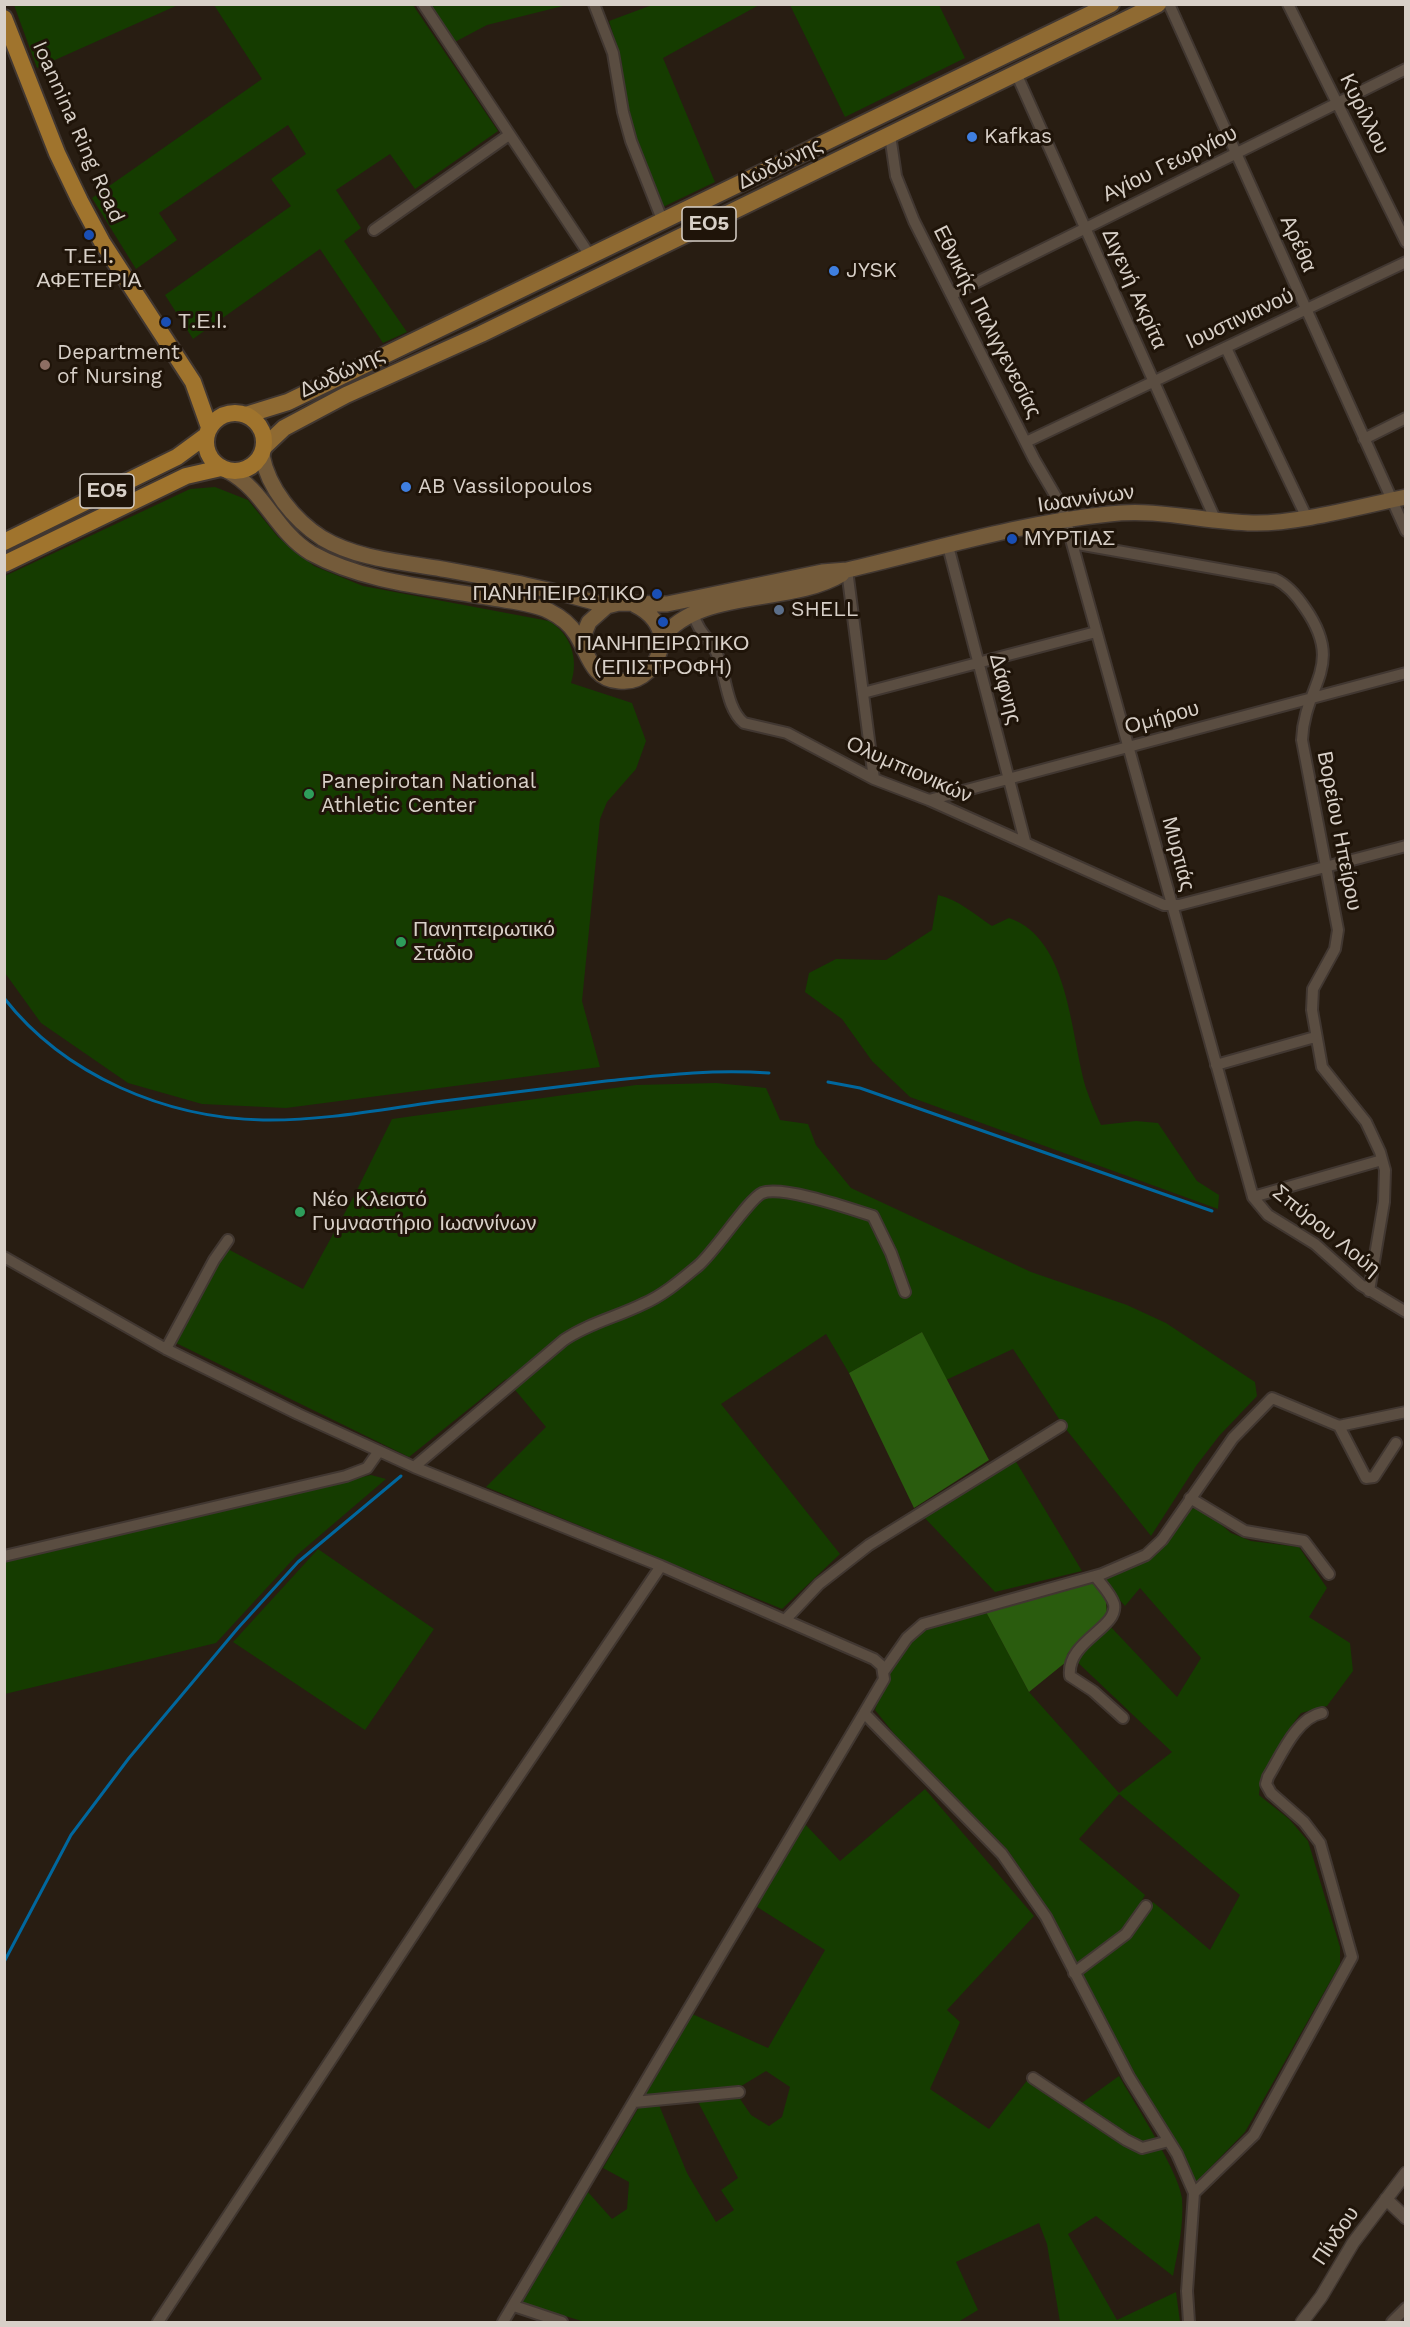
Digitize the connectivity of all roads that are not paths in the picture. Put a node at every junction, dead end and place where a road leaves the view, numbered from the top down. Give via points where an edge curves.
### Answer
1 (423, 4) edge
2 (594, 4) edge
3 (1111, 4) edge
4 (1158, 4) edge
5 (1169, 4) edge
6 (1288, 4) edge
7 (4, 18) edge
8 (1406, 69) edge
9 (1016, 74) junction
10 (1337, 104) junction
11 (509, 135) junction
12 (890, 135) junction
13 (1236, 153) junction
14 (663, 222) junction
15 (1085, 228) junction
16 (374, 230) dead end
17 (1406, 242) edge
18 (591, 257) junction
19 (1406, 262) edge
20 (953, 294) junction
21 (1306, 310) junction
22 (1226, 348) junction
23 (193, 382) junction
24 (1154, 382) junction
25 (240, 413) junction
26 (1406, 418) edge
27 (208, 431) junction
28 (1364, 439) junction
29 (1026, 442) junction
30 (263, 451) junction
31 (224, 469) junction
32 (1398, 498) edge
33 (1306, 516) junction
34 (1066, 521) junction
35 (1216, 521) junction
36 (1406, 531) edge
37 (4, 542) edge
38 (1072, 543) junction
39 (948, 546) junction
40 (4, 564) edge
41 (847, 570) junction
42 (631, 604) junction
43 (607, 606) junction
44 (693, 613) junction
45 (1096, 632) junction
46 (662, 639) junction
47 (583, 648) junction
48 (979, 663) junction
49 (1406, 673) edge
50 (863, 693) junction
51 (1313, 697) junction
52 (1128, 747) junction
53 (874, 779) junction
54 (1009, 780) junction
55 (929, 800) junction
56 (1025, 841) junction
57 (1406, 846) edge
58 (1325, 866) junction
59 (1172, 906) junction
60 (1315, 1037) junction
61 (1216, 1065) junction
62 (1382, 1160) junction
63 (1253, 1197) junction
64 (228, 1240) dead end
65 (4, 1257) edge
66 (1369, 1291) junction
67 (905, 1292) dead end
68 (1406, 1312) edge
69 (166, 1348) junction
70 (1406, 1413) edge
71 (1061, 1426) dead end
72 (1339, 1426) junction
73 (1396, 1443) dead end
74 (379, 1451) junction
75 (414, 1467) junction
76 (1190, 1498) junction
77 (4, 1556) edge
78 (661, 1566) junction
79 (1329, 1574) dead end
80 (1095, 1576) junction
81 (786, 1619) junction
82 (884, 1671) junction
83 (864, 1713) junction
84 (1322, 1713) dead end
85 (1123, 1718) dead end
86 (1146, 1906) dead end
87 (1074, 1974) junction
88 (1033, 2078) dead end
89 (739, 2092) dead end
90 (634, 2102) junction
91 (1169, 2141) junction
92 (1406, 2173) edge
93 (1194, 2193) junction
94 (1386, 2199) junction
95 (1406, 2218) edge
96 (514, 2306) junction
97 (1406, 2308) edge
98 (158, 2322) edge
99 (503, 2322) edge
100 (561, 2322) edge
101 (1189, 2322) edge
102 (1302, 2322) edge
103 (1392, 2322) edge

1 - 11 street
2 - 14 street via 613,53 632,141
3 - 14 main road, Δωδώνης / ΕΟ5
4 - 9 main road, Δωδώνης / ΕΟ5
5 - 13 street, Αρέθα
6 - 10 street, Κυρίλλου
7 - 23 highway, Ioannina Ring Road via 57,153 87,215
8 - 10 street, Αγίου Γεωργίου
9 - 12 main road, Δωδώνης / ΕΟ5
9 - 15 street, Διγενή Ακρίτα
10 - 13 street, Αγίου Γεωργίου
10 - 17 street, Κυρίλλου
11 - 16 street
11 - 18 street
12 - 20 street, Εθνικής Παλιγγενεσίας via 894,168 904,198
12 - 30 main road, Δωδώνης / ΕΟ5 via 481,334 346,395 284,428
13 - 15 street, Αγίου Γεωργίου
13 - 21 street, Αρέθα
14 - 18 main road, Δωδώνης / ΕΟ5
15 - 20 street, Αγίου Γεωργίου
15 - 24 street, Διγενή Ακρίτα
18 - 25 main road, Δωδώνης / ΕΟ5 via 288,402
19 - 21 street, Ιουστινιανού
20 - 29 street, Εθνικής Παλιγγενεσίας
21 - 22 street, Ιουστινιανού
21 - 28 street, Αρέθα
22 - 24 street, Ιουστινιανού
22 - 33 street
23 - 25 highway, Ioannina Ring Road via 213,402
23 - 27 highway, Ioannina Ring Road
24 - 29 street, Ιουστινιανού
24 - 35 street, Διγενή Ακρίτα
25 - 27 highway, ΕΟ5 via 220,417
25 - 30 highway via 253,418 263,431
26 - 28 street
27 - 31 highway via 210,457
27 - 37 highway, ΕΟ5 via 177,457
28 - 32 street, Αρέθα
29 - 34 street, Εθνικής Παλιγγενεσίας via 1058,498
30 - 31 highway, ΕΟ5 via 257,462 244,470
30 - 43 main road via 267,475 288,506 308,528 337,545 372,556 514,582
31 - 40 highway, ΕΟ5 via 186,476
31 - 47 main road via 250,486 295,540 328,561 371,576 547,610 572,629
32 - 33 main road, Ιωαννίνων
32 - 36 street, Αρέθα
33 - 35 main road, Ιωαννίνων via 1262,523
34 - 35 main road, Ιωαννίνων via 1139,512
34 - 38 street, Μυρτιάς
34 - 39 main road, Ιωαννίνων
38 - 45 street, Μυρτιάς
38 - 51 street, Βορείου Ηπείρου via 1268,578 1286,585 1308,612 1322,641 1322,673
39 - 41 main road, Ιωαννίνων
39 - 48 street, Δάφνης
41 - 42 main road via 667,604
41 - 44 main road via 809,587
41 - 50 street
42 - 43 main road
42 - 46 main road via 652,616
43 - 47 main road via 589,622
44 - 46 main road via 672,625
44 - 53 street, Ολυμπιονικών via 702,635 716,651 741,721 787,734
45 - 48 street
45 - 52 street, Μυρτιάς
46 - 47 main road via 655,664 645,674 620,682 596,671
48 - 50 street
48 - 54 street, Δάφνης
49 - 51 street, Ομήρου
50 - 53 street
51 - 52 street, Ομήρου
51 - 58 street, Βορείου Ηπείρου via 1303,719 1302,741
52 - 54 street, Ομήρου
52 - 59 street, Μυρτιάς
53 - 55 street, Ολυμπιονικών
54 - 55 street, Ομήρου
54 - 56 street, Δάφνης
55 - 56 street, Ολυμπιονικών
56 - 59 street, Ολυμπιονικών
57 - 58 street
58 - 59 street
58 - 60 street, Βορείου Ηπείρου via 1338,937 1312,995
59 - 61 street, Μυρτιάς
60 - 61 street
60 - 62 street, Βορείου Ηπείρου via 1322,1067 1360,1113
61 - 63 street, Μυρτιάς
62 - 63 street
62 - 66 street, Βορείου Ηπείρου via 1386,1191
63 - 66 street, Σπύρου Λούη via 1268,1215 1315,1244
64 - 69 street
65 - 69 street
66 - 68 street, Σπύρου Λούη
67 - 75 street via 873,1216 787,1192 762,1193 715,1250 687,1275 649,1302 572,1334
69 - 74 street via 252,1393
70 - 72 street
71 - 81 street via 869,1545 819,1584
72 - 73 street via 1361,1472 1369,1479
72 - 76 street via 1272,1398 1233,1438
74 - 75 street
74 - 77 street via 367,1468 346,1476
75 - 78 street
76 - 79 street via 1245,1531 1304,1542
76 - 80 street via 1162,1540 1146,1555
78 - 81 street
78 - 98 street
80 - 82 street via 923,1624 907,1638
80 - 85 street via 1113,1601 1114,1611 1076,1652 1069,1663 1070,1676
81 - 82 street via 874,1659
82 - 83 street via 884,1679
83 - 87 street via 1002,1854 1046,1917
83 - 90 street
84 - 93 street via 1299,1728 1266,1784 1320,1842 1352,1957 1254,2135
86 - 87 street via 1126,1934
87 - 91 street via 1129,2077
88 - 91 street via 1142,2148
89 - 90 street
90 - 96 street
91 - 93 street
92 - 94 street, Πίνδου
93 - 101 street via 1187,2291
94 - 95 street
94 - 102 street, Πίνδου
96 - 99 street
96 - 100 street
97 - 103 street

